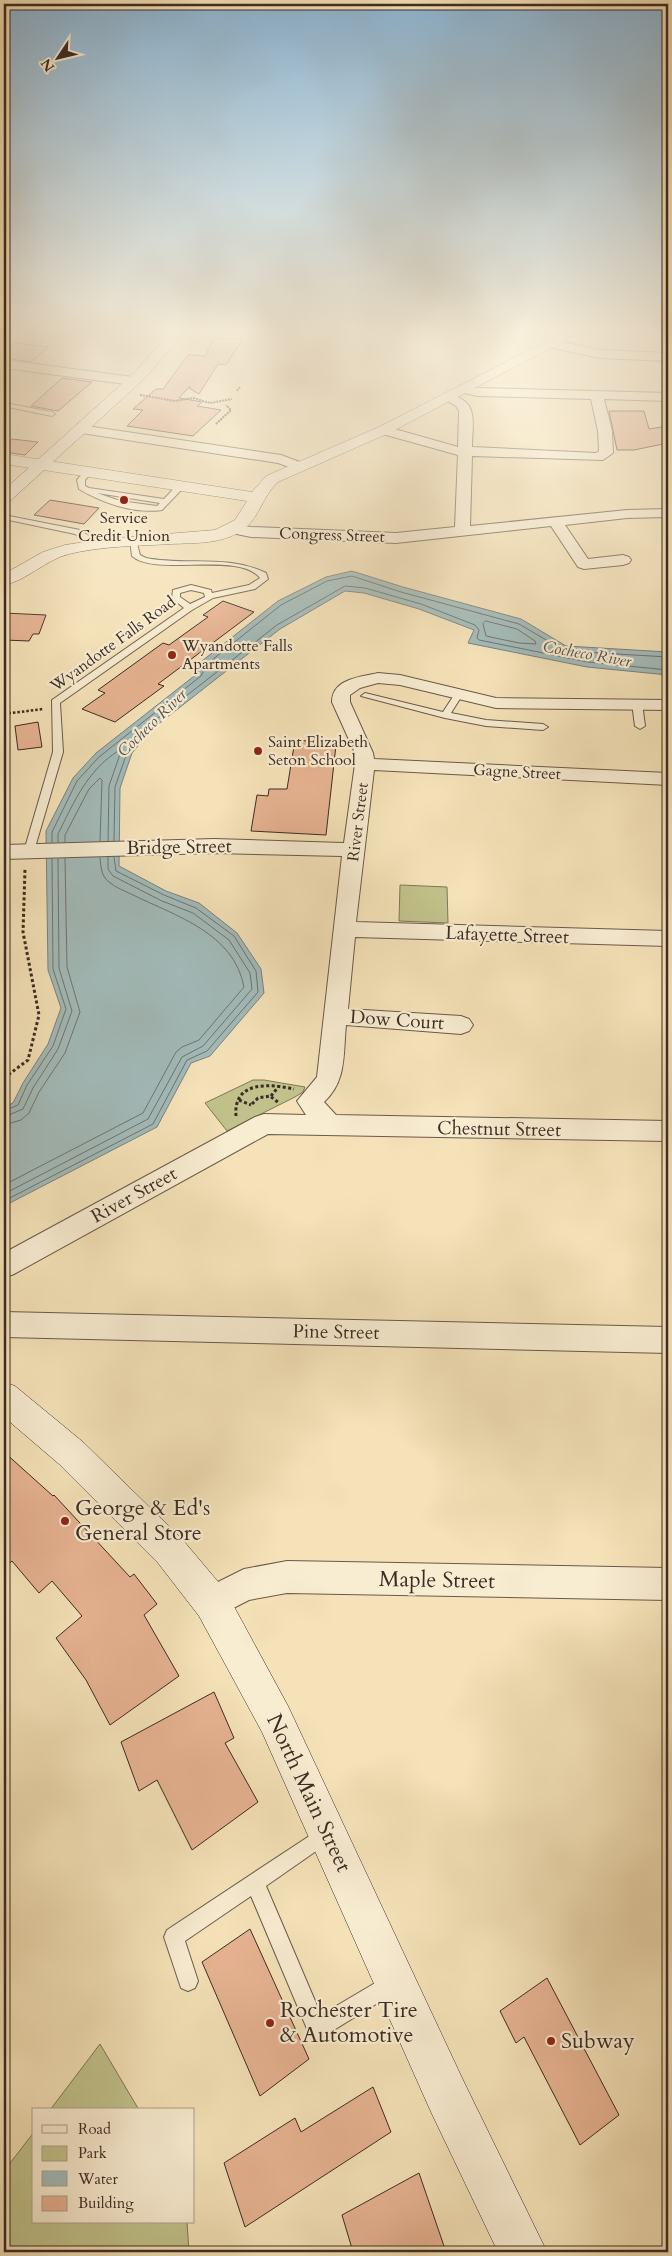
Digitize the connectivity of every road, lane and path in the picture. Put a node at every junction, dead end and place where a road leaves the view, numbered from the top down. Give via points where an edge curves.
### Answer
1 (71, 437) edge
2 (137, 437) edge
3 (367, 437) edge
4 (408, 437) edge
5 (465, 437) edge
6 (605, 437) edge
7 (465, 452) junction
8 (4, 459) edge
9 (41, 464) junction
10 (300, 467) junction
11 (89, 471) junction
12 (182, 486) junction
13 (256, 497) junction
14 (4, 498) edge
15 (668, 512) edge
16 (4, 517) edge
17 (555, 521) junction
18 (232, 529) junction
19 (462, 532) junction
20 (133, 542) junction
21 (88, 546) junction
22 (623, 560) dead end
23 (6, 580) edge
24 (210, 596) junction
25 (189, 608) junction
26 (459, 694) junction
27 (365, 696) dead end
28 (636, 703) junction
29 (668, 706) edge
30 (55, 708) junction
31 (4, 714) edge
32 (445, 715) junction
33 (640, 726) dead end
34 (543, 727) dead end
35 (366, 764) junction
36 (668, 779) edge
37 (4, 787) edge
38 (4, 794) edge
39 (354, 850) junction
40 (4, 852) edge
41 (31, 854) junction
42 (346, 929) junction
43 (668, 939) edge
44 (334, 1016) junction
45 (461, 1025) dead end
46 (4, 1078) edge
47 (279, 1086) junction
48 (303, 1095) junction
49 (271, 1096) junction
50 (239, 1100) junction
51 (280, 1103) dead end
52 (256, 1113) junction
53 (238, 1121) dead end
54 (330, 1126) junction
55 (668, 1131) edge
56 (4, 1266) edge
57 (4, 1324) edge
58 (668, 1340) edge
59 (4, 1397) edge
60 (668, 1584) edge
61 (212, 1603) junction
62 (328, 1833) junction
63 (255, 1882) junction
64 (395, 1980) junction
65 (188, 1981) dead end
66 (523, 2252) edge

1 - 9 street
2 - 10 street via 281,458
3 - 10 street
4 - 7 street
5 - 7 street
6 - 7 street via 606,453 598,456
7 - 19 street
8 - 9 street
9 - 11 street
9 - 14 street
10 - 13 street via 272,479
11 - 12 street
11 - 12 lane via 80,483 88,491 105,501 129,506 163,504
12 - 13 street
13 - 18 street via 252,511
15 - 17 street, Congress Street
16 - 21 lane via 77,532 86,538
17 - 19 street, Congress Street
17 - 22 street via 584,564
18 - 19 street, Congress Street via 379,538
18 - 20 street, Congress Street via 202,537
20 - 21 street, Congress Street
20 - 24 lane via 136,556 140,559 235,565 263,575 264,580 252,588
21 - 23 street, Congress Street via 54,553
24 - 25 lane, Wyandotte Falls Road
24 - 25 lane, Wyandotte Falls Road via 198,587 176,592 176,598
25 - 30 lane, Wyandotte Falls Road via 56,702
26 - 28 street, River Street via 512,704
26 - 32 lane
26 - 35 street, River Street via 389,678 365,681 346,688 341,694 341,702
27 - 32 lane
28 - 29 street, River Street
28 - 33 lane
30 - 31 path
30 - 41 lane, Wyandotte Falls Road via 58,752
32 - 34 lane via 486,723
35 - 36 street, Gagne Street
35 - 39 street, River Street
37 - 38 lane
39 - 41 street, Bridge Street via 250,845
39 - 42 street, River Street
40 - 41 street, Bridge Street
41 - 46 path via 25,868 23,932 39,1015 28,1060
42 - 43 street, Lafayette Street
42 - 44 street, River Street
44 - 45 street, Dow Court
44 - 48 street, River Street via 326,1086
47 - 48 path
47 - 49 path
47 - 50 path via 254,1086
48 - 52 street, River Street
48 - 54 street
49 - 51 path
49 - 52 path via 258,1098
50 - 52 path
50 - 53 path via 235,1111
52 - 54 street
52 - 56 street, River Street
54 - 55 street, Chestnut Street
57 - 58 street, Pine Street
59 - 61 street, North Main Street via 71,1453 126,1506 170,1551
60 - 61 street, Maple Street via 287,1577 244,1585
61 - 62 street, North Main Street via 245,1659
62 - 63 lane
62 - 64 street, North Main Street
63 - 64 lane via 317,2029
63 - 65 lane via 174,1937
64 - 66 street, North Main Street

